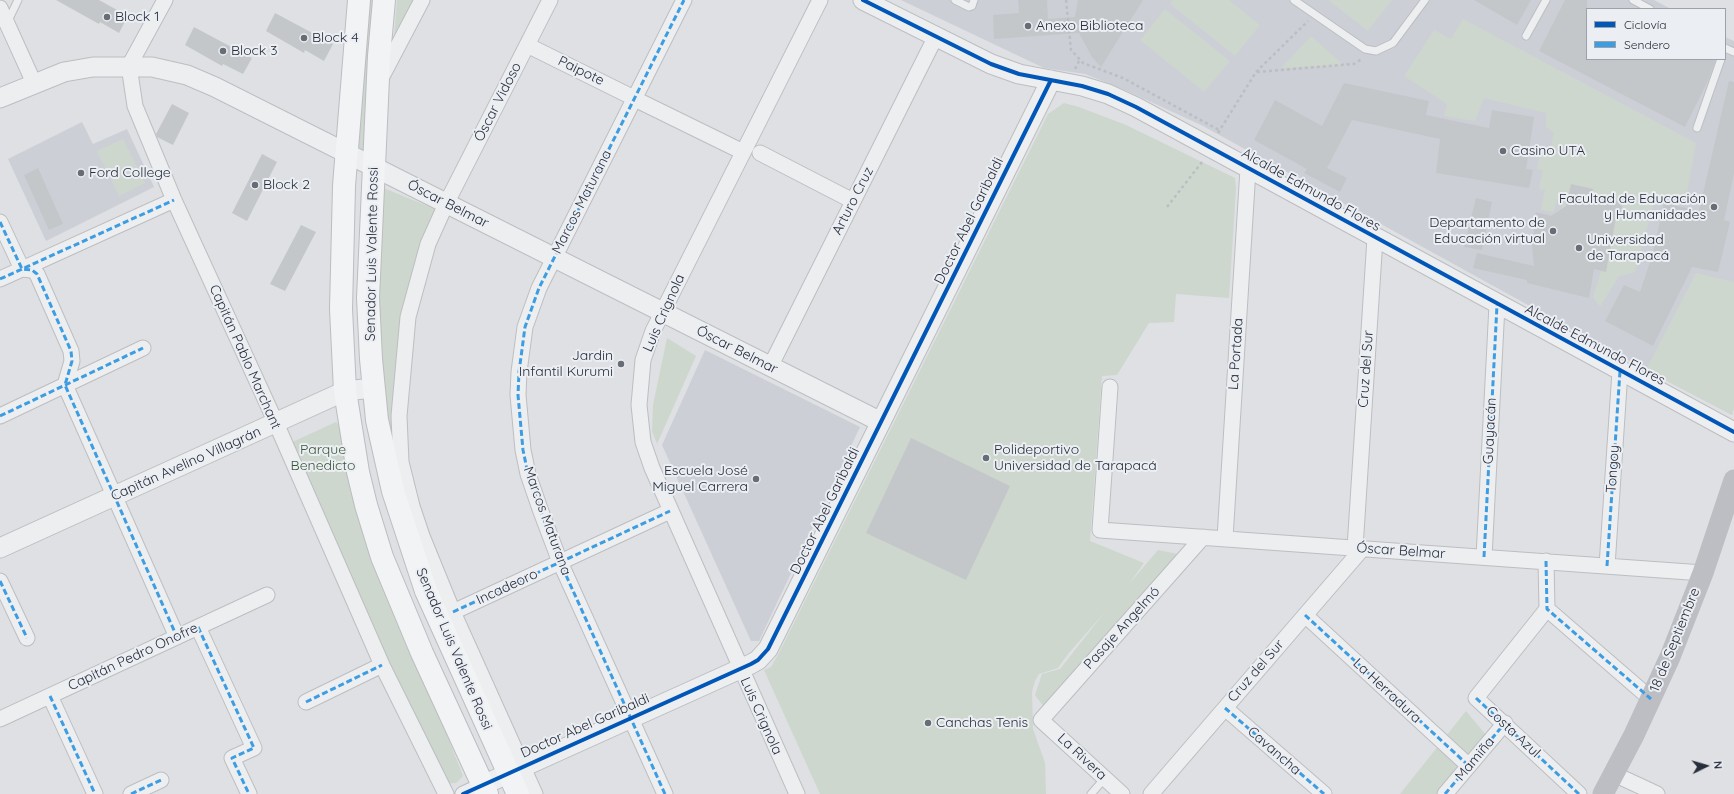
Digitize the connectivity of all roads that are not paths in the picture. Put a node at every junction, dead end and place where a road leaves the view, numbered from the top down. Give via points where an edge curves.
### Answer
1 (18, 0) edge
2 (165, 0) edge
3 (359, 0) edge
4 (384, 0) edge
5 (422, 0) edge
6 (550, 0) edge
7 (684, 0) edge
8 (820, 0) edge
9 (863, 0) edge
10 (955, 0) edge
11 (974, 0) edge
12 (1294, 0) edge
13 (1425, 0) edge
14 (1546, 0) edge
15 (1633, 0) edge
16 (0, 8) edge
17 (1648, 8) edge
18 (7, 24) junction
19 (936, 36) junction
20 (1526, 36) dead end
21 (527, 45) junction
22 (1721, 60) edge
23 (129, 66) junction
24 (1051, 80) junction
25 (34, 83) junction
26 (377, 86) junction
27 (0, 98) edge
28 (638, 100) junction
29 (1697, 128) dead end
30 (743, 152) junction
31 (346, 153) junction
32 (760, 153) dead end
33 (374, 167) junction
34 (1248, 169) junction
35 (174, 200) junction
36 (853, 201) junction
37 (446, 204) junction
38 (0, 222) edge
39 (1375, 238) junction
40 (554, 258) junction
41 (22, 269) junction
42 (0, 279) edge
43 (1497, 305) junction
44 (662, 312) junction
45 (144, 348) dead end
46 (770, 367) junction
47 (1620, 371) junction
48 (65, 385) junction
49 (1110, 387) dead end
50 (373, 388) junction
51 (345, 391) junction
52 (0, 416) edge
53 (881, 422) junction
54 (276, 423) junction
55 (1734, 432) edge
56 (1734, 480) edge
57 (115, 496) junction
58 (670, 511) junction
59 (1203, 537) junction
60 (1225, 538) junction
61 (0, 548) edge
62 (1359, 548) junction
63 (1484, 557) junction
64 (1546, 561) junction
65 (560, 562) junction
66 (1607, 566) junction
67 (1703, 573) junction
68 (0, 581) edge
69 (267, 595) dead end
70 (1547, 609) junction
71 (453, 612) junction
72 (1305, 615) junction
73 (198, 627) junction
74 (177, 637) junction
75 (27, 638) dead end
76 (382, 665) junction
77 (740, 668) junction
78 (50, 696) junction
79 (1651, 699) junction
80 (306, 702) dead end
81 (1225, 708) junction
82 (631, 718) junction
83 (0, 719) edge
84 (1041, 720) joint
85 (1505, 723) junction
86 (1469, 766) junction
87 (516, 770) junction
88 (1614, 774) junction
89 (1105, 778) junction
90 (161, 780) dead end
91 (485, 790) edge
92 (95, 794) edge
93 (131, 794) edge
94 (249, 794) edge
95 (446, 794) edge
96 (463, 794) edge
97 (518, 794) edge
98 (535, 794) edge
99 (665, 794) edge
100 (797, 794) edge
101 (1091, 794) edge
102 (1122, 794) edge
103 (1150, 794) edge
104 (1324, 794) edge
105 (1445, 794) edge
106 (1579, 794) edge
107 (1603, 794) edge
108 (1657, 794) edge

1 - 18 lane
2 - 23 street
3 - 31 main road, Senador Luis Valente Rossi
4 - 26 main road, Senador Luis Valente Rossi
5 - 26 street
6 - 21 street, Óscar Vidoso
7 - 28 street, Marcos Maturana
8 - 30 street, Luis Crignola
9 - 19 street, Alcalde Edmundo Flores
10 - 11 lane via 969,7
12 - 13 lane via 1365,49 1376,51 1394,43
14 - 20 lane
15 - 17 lane
16 - 18 street
18 - 25 street
19 - 24 street, Alcalde Edmundo Flores via 1005,69
19 - 36 street, Arturo Cruz
21 - 28 street, Paipote
21 - 37 street, Óscar Vidoso
22 - 29 lane
23 - 25 street, Óscar Belmar via 79,69
23 - 31 street, Óscar Belmar via 171,70 199,79
23 - 35 street, Capitán Pablo Marchant via 135,106
24 - 34 street, Alcalde Edmundo Flores via 1108,94
24 - 53 street, Doctor Abel Garibaldi
25 - 27 street, Óscar Belmar
26 - 33 main road, Senador Luis Valente Rossi
28 - 30 street, Paipote
28 - 40 street, Marcos Maturana
30 - 44 street, Luis Crignola
31 - 33 street, Óscar Belmar
31 - 51 main road, Senador Luis Valente Rossi via 341,309
32 - 36 street
33 - 37 street, Óscar Belmar
33 - 50 main road, Senador Luis Valente Rossi via 368,298
34 - 39 street, Alcalde Edmundo Flores
34 - 60 street, La Portada
35 - 41 street
35 - 54 street, Capitán Pablo Marchant
36 - 46 street, Arturo Cruz
37 - 40 street, Óscar Belmar
37 - 71 street, Óscar Vidoso via 428,244 408,318 400,386 399,439 401,462 412,506
38 - 41 street
39 - 43 street, Alcalde Edmundo Flores
39 - 62 street, Cruz del Sur
40 - 44 street, Óscar Belmar
40 - 65 street, Marcos Maturana via 539,288 525,327 518,395 522,443 528,474
41 - 42 street
41 - 48 street via 32,270 37,274 72,351 72,361
43 - 47 street, Alcalde Edmundo Flores
43 - 63 street, Guayacán
44 - 46 street, Óscar Belmar
44 - 58 street, Luis Crignola via 643,360 639,405 647,455
45 - 48 street
46 - 53 street, Óscar Belmar
47 - 55 street, Alcalde Edmundo Flores
47 - 66 street, Tongoy
48 - 52 street
48 - 57 street
49 - 59 street, Óscar Belmar via 1100,530
50 - 51 street, Capitán Avelino Villagrán
50 - 87 main road, Senador Luis Valente Rossi via 377,420 393,491 426,591
51 - 54 street, Capitán Avelino Villagrán
51 - 91 main road, Senador Luis Valente Rossi via 358,472 382,556 422,653
53 - 77 street, Doctor Abel Garibaldi via 768,649 758,660
54 - 57 street, Capitán Avelino Villagrán
54 - 76 street, Capitán Pablo Marchant
56 - 67 main road, 18 de Septiembre
57 - 61 street, Capitán Avelino Villagrán
57 - 74 street
58 - 65 street, Incadeoro
58 - 77 street, Luis Crignola
59 - 60 street, Óscar Belmar
59 - 84 street, Pasaje Angelmó
60 - 62 street, Óscar Belmar
62 - 63 street, Óscar Belmar
62 - 72 street, Cruz del Sur
63 - 64 street, Óscar Belmar
64 - 66 street, Óscar Belmar
64 - 70 street
65 - 71 street, Incadeoro
65 - 82 street, Marcos Maturana
66 - 67 street, Óscar Belmar
67 - 79 main road, 18 de Septiembre
68 - 75 street
69 - 73 street, Capitán Pedro Onofre
70 - 79 street
70 - 85 street, Costa Azul via 1476,698
71 - 87 street, Óscar Vidoso
72 - 81 street, Cruz del Sur
72 - 86 street, La Herradura
73 - 74 street, Capitán Pedro Onofre
73 - 94 street via 254,748 232,758
74 - 78 street, Capitán Pedro Onofre
76 - 80 street
76 - 95 street, Capitán Pablo Marchant
77 - 82 street, Doctor Abel Garibaldi
77 - 100 street, Luis Crignola
78 - 83 street, Capitán Pedro Onofre
78 - 92 street
79 - 88 main road, 18 de Septiembre
81 - 103 street, Cruz del Sur
81 - 104 street, Cavancha
82 - 87 street, Doctor Abel Garibaldi
82 - 99 street, Marcos Maturana
84 - 89 street, La Rivera
85 - 86 street, Mamiña
85 - 106 street, Costa Azul
86 - 105 street, Mamiña
87 - 91 street, Doctor Abel Garibaldi
87 - 97 main road, Senador Luis Valente Rossi
87 - 98 street, Óscar Vidoso
88 - 107 main road, 18 de Septiembre
88 - 108 street
89 - 101 lane
89 - 102 street, La Rivera
90 - 93 street
91 - 96 street, Doctor Abel Garibaldi

